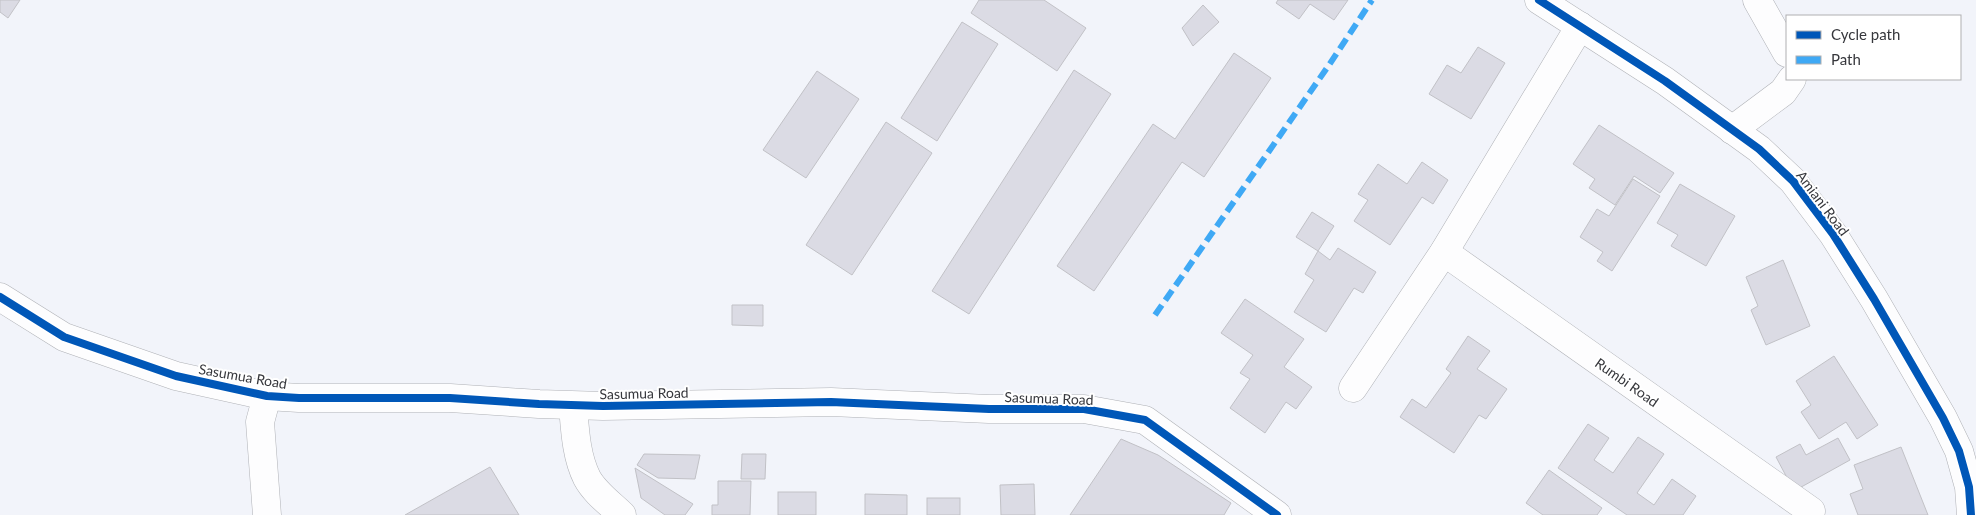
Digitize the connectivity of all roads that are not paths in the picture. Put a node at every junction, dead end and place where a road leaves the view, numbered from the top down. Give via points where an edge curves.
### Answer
1 (1540, 0) edge
2 (1757, 0) edge
3 (1580, 26) junction
4 (1786, 50) edge
5 (1791, 80) edge
6 (1732, 130) junction
7 (1444, 252) junction
8 (0, 297) edge
9 (1353, 388) dead end
10 (267, 396) junction
11 (573, 406) junction
12 (1811, 512) dead end
13 (267, 515) edge
14 (622, 515) edge
15 (1277, 515) edge
16 (1971, 515) edge

1 - 3 street, Amiani Road
2 - 4 street
3 - 6 street, Amiani Road via 1665,81
3 - 7 street
5 - 6 street via 1783,92
6 - 16 street, Amiani Road via 1793,180 1833,234 1874,299 1960,450 1969,487
7 - 9 street
7 - 12 street, Rumbi Road
8 - 10 street, Sasumua Road via 64,337 176,376
10 - 11 street, Sasumua Road via 450,398
10 - 13 street via 260,422
11 - 14 street via 577,452 588,479
11 - 15 street, Sasumua Road via 831,402 990,409 1084,409 1145,420

